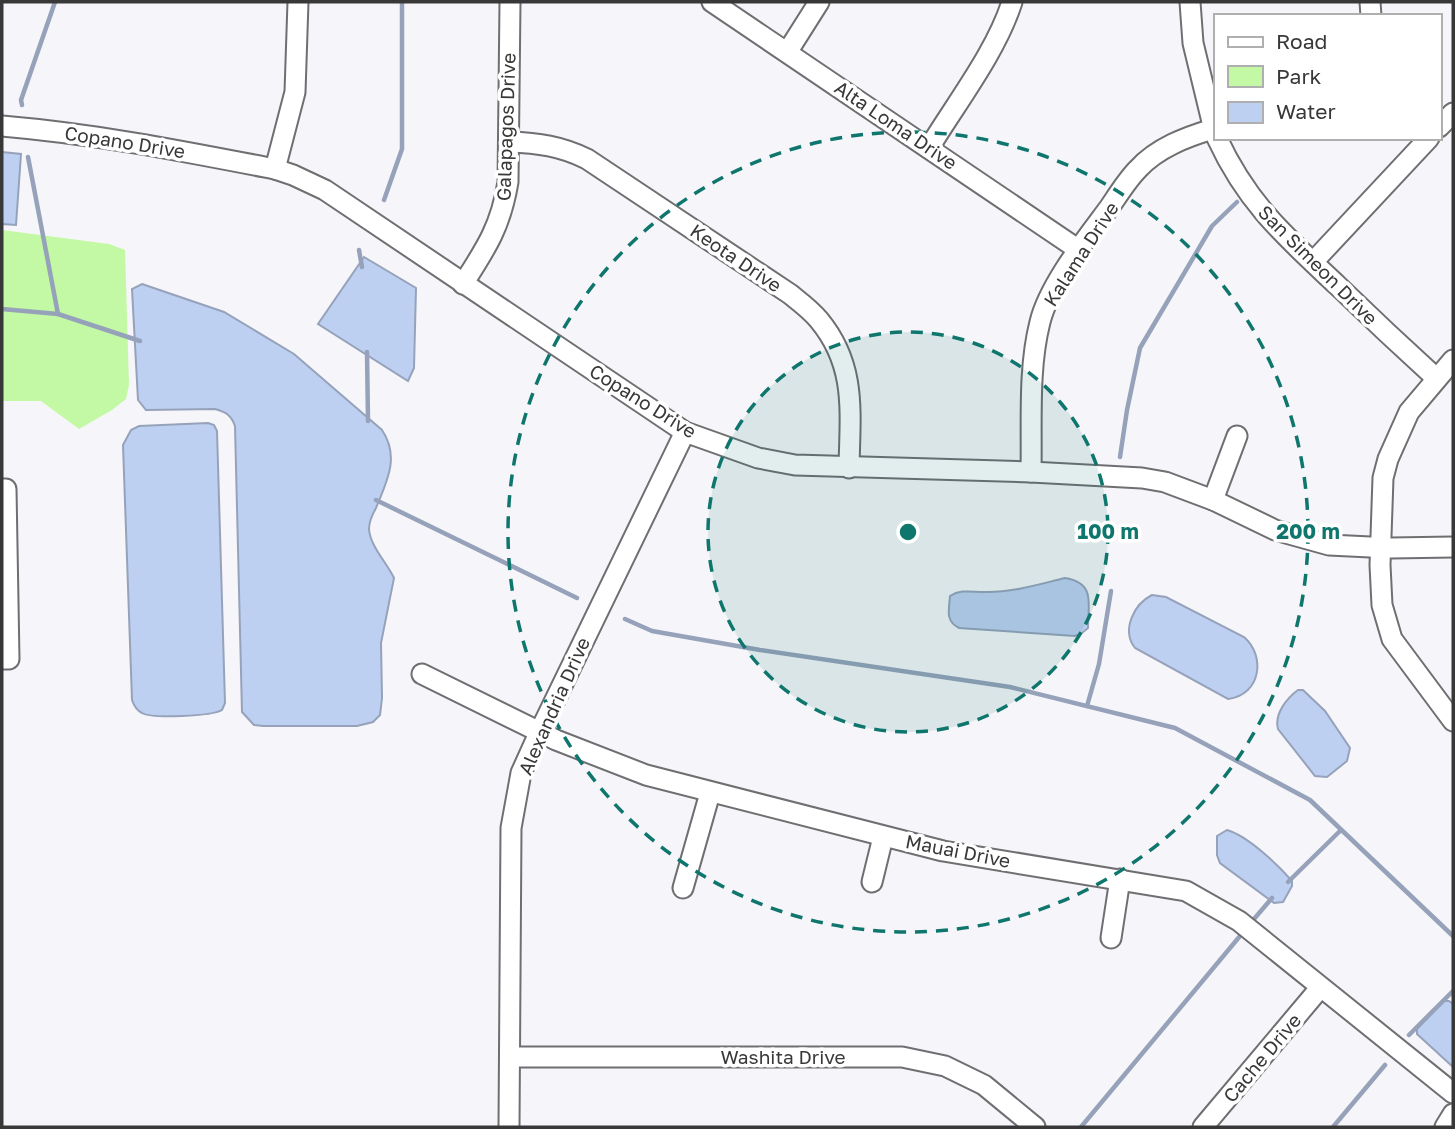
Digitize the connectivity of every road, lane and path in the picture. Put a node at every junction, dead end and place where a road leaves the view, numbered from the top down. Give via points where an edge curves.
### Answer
1 (298, 2) edge
2 (509, 2) edge
3 (712, 2) edge
4 (820, 2) edge
5 (1013, 2) edge
6 (1190, 2) edge
7 (788, 51) junction
8 (2, 126) edge
9 (1214, 130) edge
10 (1214, 134) edge
11 (1218, 140) edge
12 (1424, 140) edge
13 (509, 142) junction
14 (929, 148) junction
15 (275, 169) junction
16 (1079, 250) junction
17 (1312, 262) junction
18 (463, 284) junction
19 (1453, 360) edge
20 (1436, 378) junction
21 (684, 432) junction
22 (1237, 436) dead end
23 (849, 468) junction
24 (1031, 472) junction
25 (2, 489) edge
26 (1213, 500) junction
27 (1453, 547) edge
28 (1380, 548) junction
29 (5, 659) edge
30 (422, 674) dead end
31 (1453, 721) edge
32 (540, 731) junction
33 (710, 793) junction
34 (883, 837) junction
35 (1120, 879) junction
36 (872, 882) dead end
37 (683, 888) dead end
38 (1111, 938) dead end
39 (1321, 988) junction
40 (510, 1057) junction
41 (1453, 1093) edge
42 (1453, 1114) edge
43 (509, 1127) edge
44 (1035, 1127) edge
45 (1203, 1127) edge
46 (1445, 1127) edge

1 - 15 street via 295,92
2 - 13 street, Galapagos Drive
3 - 7 street, Alta Loma Drive
4 - 7 street
5 - 14 street via 990,49
6 - 9 street, San Simeon Drive via 1193,43
7 - 14 street, Alta Loma Drive
8 - 15 street, Copano Drive via 127,140
10 - 16 street, Kalama Drive via 1185,138 1138,168
11 - 17 street, San Simeon Drive via 1247,193 1276,229
12 - 17 street
13 - 18 street, Galapagos Drive via 503,209 492,238
13 - 23 street, Keota Drive via 550,145 587,159 790,294 818,318 840,355 850,391
14 - 16 street, Alta Loma Drive
15 - 18 street, Copano Drive via 325,190
16 - 24 street, Kalama Drive via 1047,300 1040,322
17 - 20 street, San Simeon Drive
18 - 21 street, Copano Drive
19 - 20 street
20 - 28 street via 1409,412 1388,459
21 - 23 street, Copano Drive via 758,458
21 - 32 street, Alexandria Drive
22 - 26 street
23 - 24 street, Copano Drive
24 - 26 street, Copano Drive via 1142,478
25 - 29 street via 6,489
26 - 28 street, Copano Drive via 1275,530 1329,545
27 - 28 street, Copano Drive
28 - 31 street via 1381,605 1392,639
30 - 32 street, Mauai Drive
32 - 33 street, Mauai Drive via 614,764
32 - 40 street, Alexandria Drive via 522,773 511,828
33 - 34 street, Mauai Drive
33 - 37 street
34 - 35 street, Mauai Drive
34 - 36 street
35 - 38 street
35 - 39 street, Mauai Drive via 1186,891 1220,909
39 - 41 street, Mauai Drive
39 - 45 street, Cache Drive
40 - 43 street, Alexandria Drive
40 - 44 street, Washita Drive via 902,1057 945,1066 984,1085
42 - 46 street

